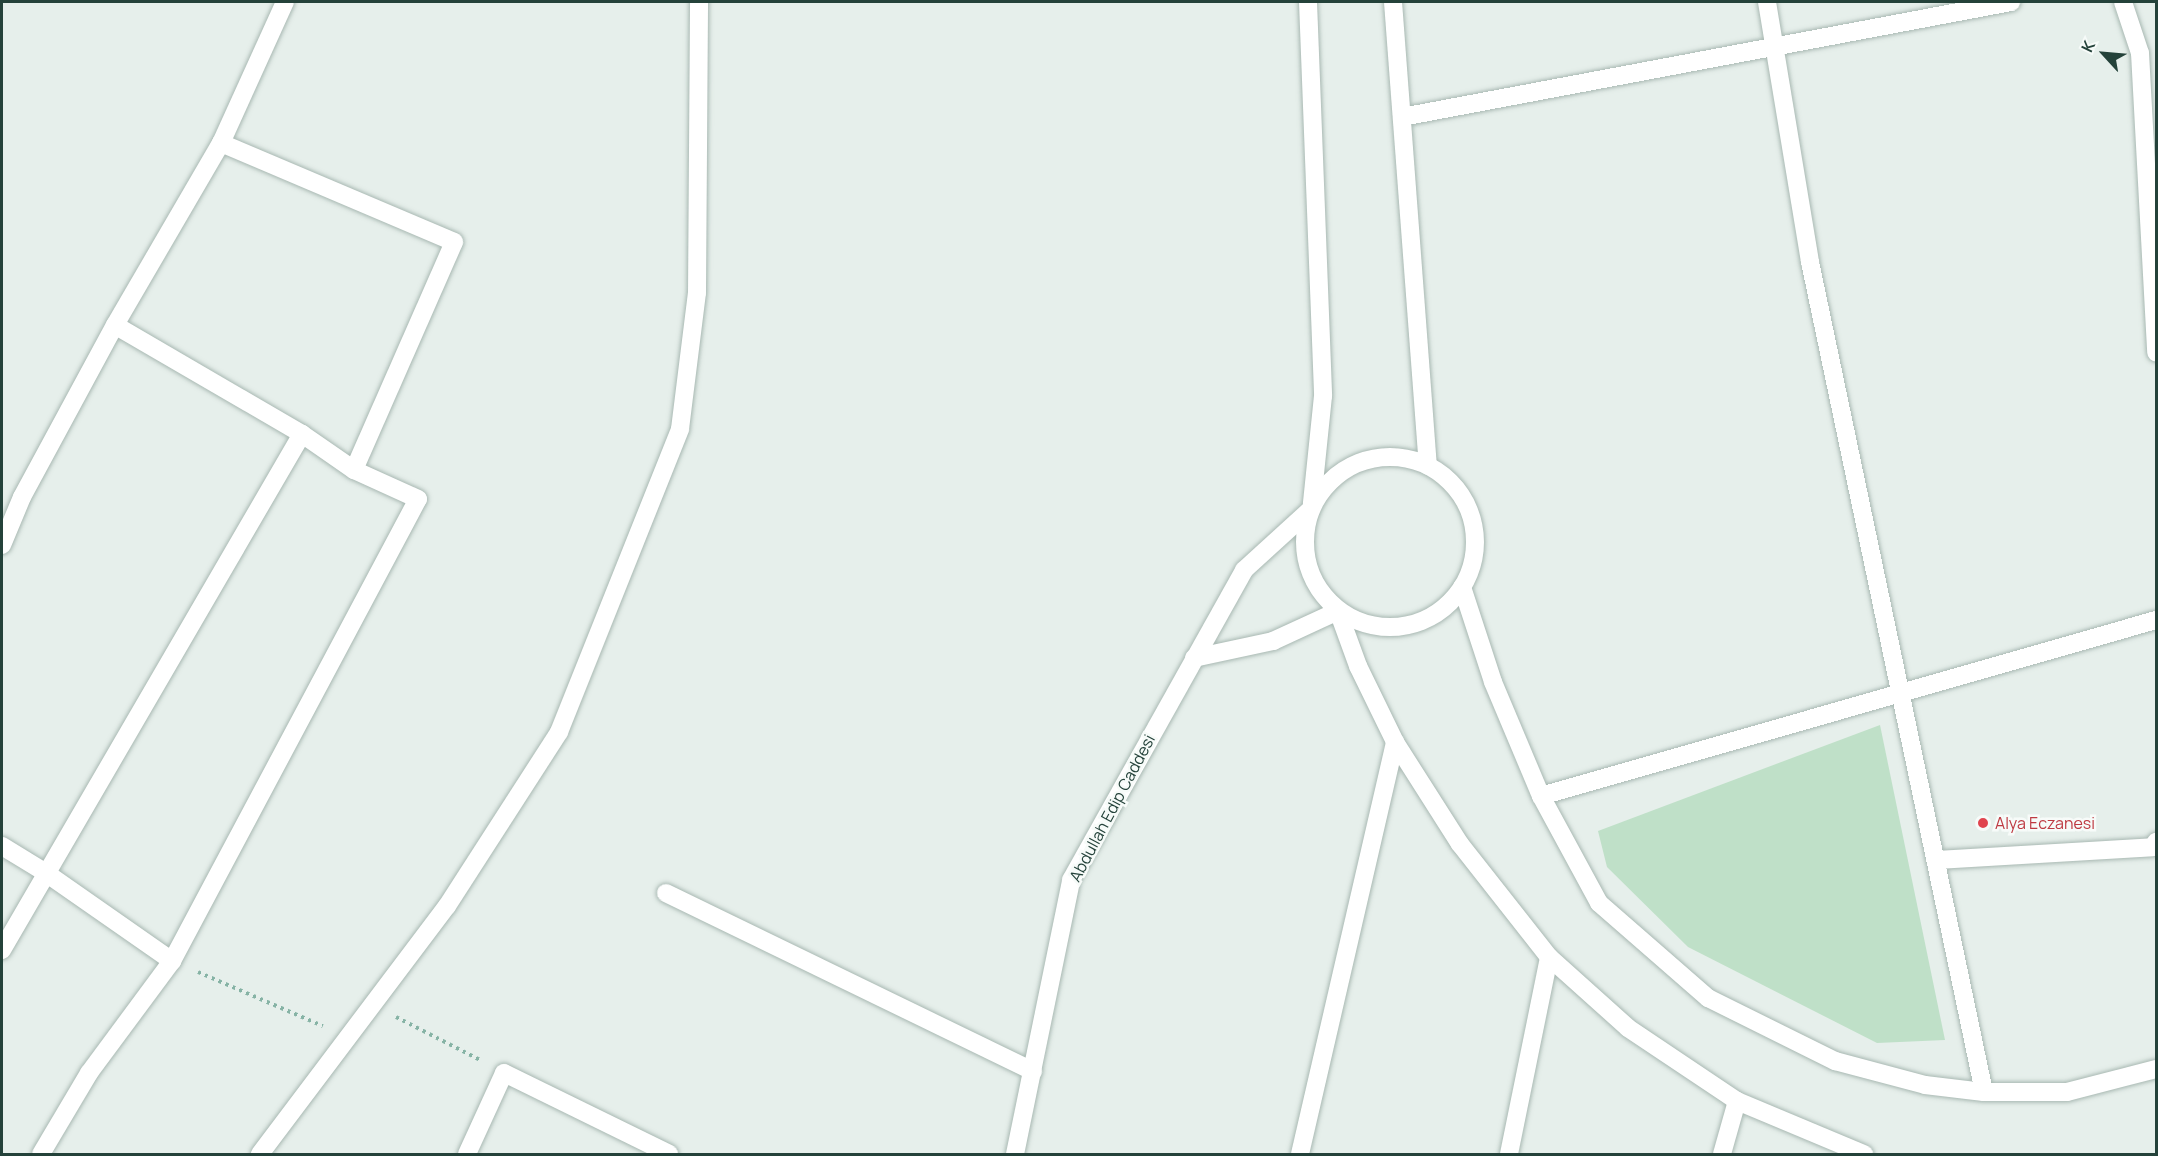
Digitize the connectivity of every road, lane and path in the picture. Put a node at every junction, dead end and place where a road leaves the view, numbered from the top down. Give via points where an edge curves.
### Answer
1 (285, 2) edge
2 (699, 2) edge
3 (1308, 2) edge
4 (1393, 2) edge
5 (1767, 2) edge
6 (2011, 2) edge
7 (2123, 2) edge
8 (1773, 48) junction
9 (2149, 53) edge
10 (1402, 117) junction
11 (221, 143) junction
12 (115, 325) junction
13 (2157, 353) edge
14 (302, 434) junction
15 (1428, 466) junction
16 (354, 470) junction
17 (1311, 509) junction
18 (2, 546) edge
19 (1462, 587) junction
20 (1338, 610) junction
21 (2157, 620) edge
22 (1194, 658) junction
23 (1900, 692) junction
24 (1395, 742) junction
25 (1541, 796) junction
26 (2157, 842) edge
27 (2, 846) edge
28 (1937, 860) junction
29 (46, 873) junction
30 (666, 893) dead end
31 (2, 950) edge
32 (1549, 957) junction
33 (172, 961) junction
34 (371, 1004) junction
35 (348, 1037) junction
36 (2157, 1069) edge
37 (1033, 1071) junction
38 (504, 1073) junction
39 (1984, 1092) junction
40 (1737, 1101) junction
41 (639, 1148) edge
42 (41, 1155) edge
43 (260, 1155) edge
44 (467, 1155) edge
45 (669, 1155) edge
46 (1015, 1155) edge
47 (1300, 1155) edge
48 (1509, 1155) edge
49 (1722, 1155) edge
50 (1864, 1155) edge

1 - 11 street
2 - 34 street via 697,293 680,429 560,732 447,906
3 - 17 street via 1323,396
4 - 10 street
5 - 8 street
6 - 8 street
7 - 9 street
8 - 10 street
8 - 23 street via 1810,262
9 - 13 street
10 - 15 street
11 - 12 street
11 - 16 street via 454,242
12 - 14 street
12 - 18 street via 22,497
14 - 16 street
14 - 29 street
15 - 17 street via 1402,458 1374,458 1348,468 1326,485
15 - 19 street via 1450,482 1467,506 1474,532 1473,561
16 - 33 street via 418,499
17 - 20 street via 1304,536 1307,564 1318,590
17 - 22 street, Abdullah Edip Caddesi via 1244,570
19 - 20 street via 1444,608 1419,622 1391,628 1363,623
19 - 25 street via 1493,682
20 - 22 street via 1274,641
20 - 24 street via 1358,666
21 - 23 street
22 - 37 street, Abdullah Edip Caddesi via 1071,880
23 - 25 street
23 - 28 street
24 - 32 street via 1460,844
24 - 47 street
25 - 39 street via 1599,903 1708,998 1835,1061 1925,1085
26 - 28 street via 2153,847
27 - 29 street
28 - 39 street
29 - 31 street
29 - 33 street
30 - 37 street
32 - 40 street via 1628,1028
32 - 48 street
33 - 35 path
33 - 42 street via 89,1073
34 - 35 street
34 - 38 path
35 - 43 street
36 - 39 street via 2067,1092
37 - 46 street, Abdullah Edip Caddesi
38 - 41 street
38 - 44 street
40 - 49 street
40 - 50 street
41 - 45 street

